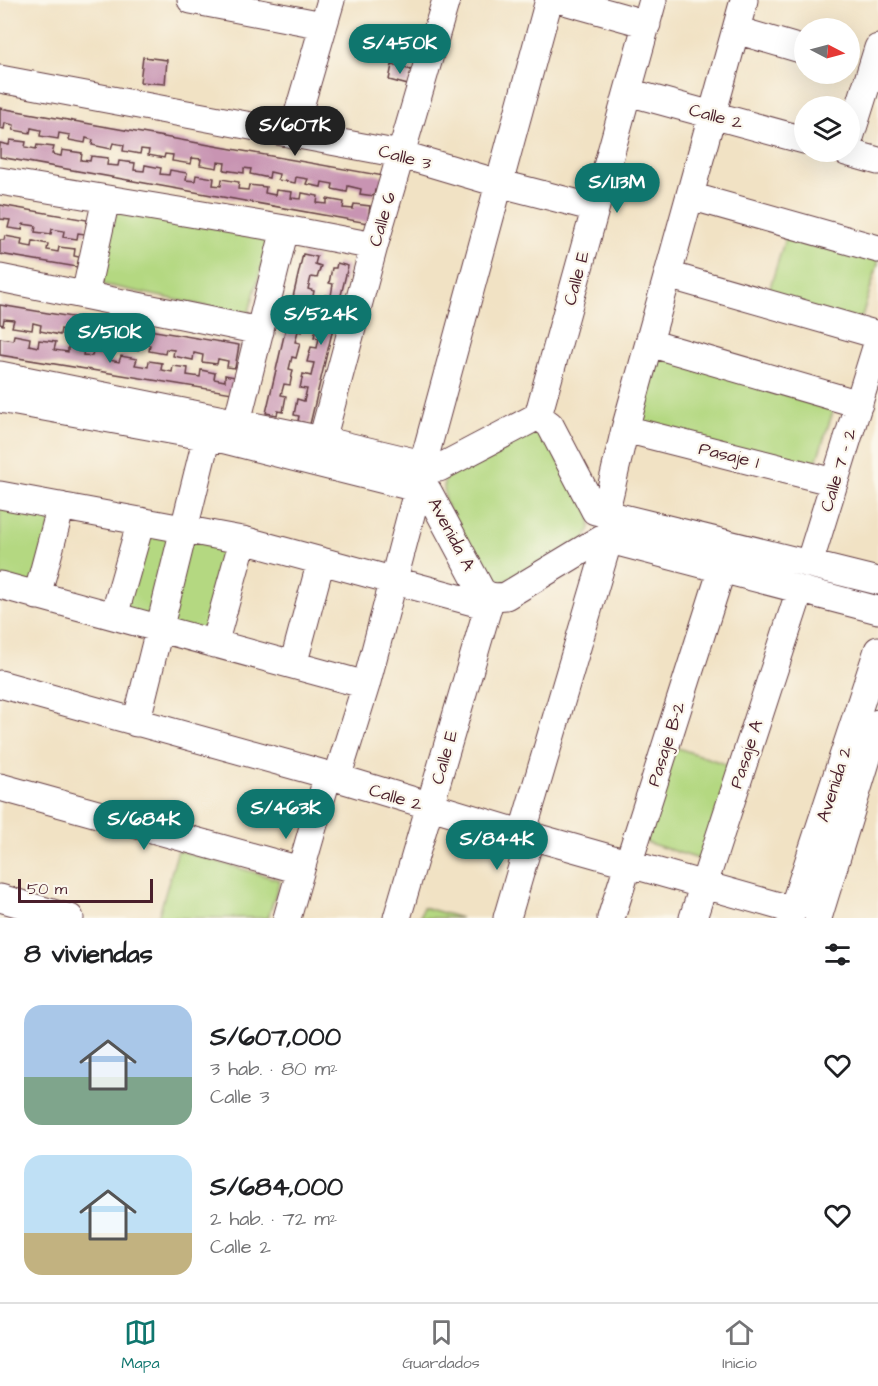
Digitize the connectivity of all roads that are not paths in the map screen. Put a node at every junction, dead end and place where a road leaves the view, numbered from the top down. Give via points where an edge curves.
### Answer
1 (191, 0) edge
2 (446, 0) edge
3 (549, 0) edge
4 (561, 0) edge
5 (744, 0) edge
6 (650, 12) edge
7 (327, 13) edge
8 (736, 30) junction
9 (794, 47) edge
10 (866, 60) edge
11 (0, 79) edge
12 (628, 92) junction
13 (858, 96) edge
14 (712, 115) junction
15 (292, 134) junction
16 (794, 137) edge
17 (400, 154) junction
18 (860, 156) edge
19 (878, 161) edge
20 (0, 181) edge
21 (498, 183) junction
22 (690, 196) junction
23 (106, 199) junction
24 (596, 208) junction
25 (285, 229) junction
26 (374, 246) junction
27 (878, 249) edge
28 (668, 275) junction
29 (0, 278) edge
30 (85, 295) junction
31 (260, 331) junction
32 (878, 335) edge
33 (878, 341) edge
34 (649, 343) junction
35 (0, 375) edge
36 (0, 399) edge
37 (859, 404) junction
38 (538, 416) junction
39 (237, 422) junction
40 (625, 429) junction
41 (207, 436) junction
42 (322, 440) junction
43 (421, 476) junction
44 (834, 482) junction
45 (0, 495) edge
46 (61, 506) junction
47 (141, 521) junction
48 (607, 526) junction
49 (184, 529) junction
50 (243, 540) junction
51 (321, 561) junction
52 (809, 564) junction
53 (722, 569) junction
54 (394, 581) junction
55 (878, 581) edge
56 (0, 585) edge
57 (800, 590) junction
58 (38, 596) junction
59 (490, 601) junction
60 (878, 610) edge
61 (114, 616) junction
62 (159, 629) junction
63 (214, 644) junction
64 (878, 650) edge
65 (293, 664) junction
66 (0, 684) edge
67 (366, 685) junction
68 (136, 723) junction
69 (878, 723) edge
70 (332, 777) junction
71 (0, 788) edge
72 (430, 807) junction
73 (526, 835) junction
74 (628, 864) junction
75 (300, 870) junction
76 (703, 885) junction
77 (0, 897) edge
78 (800, 915) edge
79 (70, 918) edge
80 (287, 918) edge
81 (397, 918) edge
82 (507, 918) edge
83 (610, 918) edge
84 (693, 918) edge

1 - 7 street
2 - 17 street, Calle 6
3 - 21 street
4 - 6 street
5 - 8 street
6 - 12 street, Calle E
7 - 15 street
8 - 9 street
8 - 14 street
10 - 13 street
11 - 15 street, Calle 3
12 - 14 street, Calle 2
12 - 24 street, Calle E
14 - 16 street, Calle 2
14 - 22 street
15 - 17 street, Calle 3
17 - 21 street, Calle 3
17 - 26 street, Calle 6
18 - 19 street
20 - 23 street
21 - 24 street, Calle 3
21 - 43 street
22 - 27 street
22 - 28 street
23 - 25 street
23 - 30 street
24 - 38 street, Calle E
25 - 26 street
25 - 31 street
26 - 42 street, Calle 6
28 - 32 street
28 - 34 street
29 - 30 street
30 - 31 street
31 - 39 street
33 - 37 street, Calle 7 - 2
34 - 37 street
34 - 40 street
35 - 39 street, Avenida A
36 - 41 street, Avenida A
37 - 44 street, Calle 7 - 2
38 - 43 street, Avenida A
38 - 48 street via 550,424 595,511
39 - 42 street, Avenida A
40 - 44 street, Pasaje 1
40 - 48 street
41 - 43 street, Avenida A
41 - 49 street
42 - 43 street, Avenida A
43 - 54 street
43 - 59 street, Avenida A
44 - 52 street, Calle 7 - 2
45 - 46 street
46 - 47 street
46 - 58 street
47 - 49 street
47 - 61 street
48 - 52 street
48 - 53 street
48 - 59 street via 602,538 506,596
48 - 73 street
49 - 50 street
49 - 62 street
50 - 51 street
50 - 63 street
51 - 54 street
51 - 65 street
52 - 55 street
53 - 57 street
53 - 74 street, Pasaje B-2
54 - 59 street
54 - 67 street
56 - 58 street
57 - 60 street
57 - 76 street, Pasaje A
58 - 61 street
59 - 72 street, Calle E
61 - 62 street
62 - 63 street
62 - 68 street
63 - 65 street
64 - 78 street, Avenida 2
65 - 67 street
66 - 68 street, Calle 2
67 - 70 street
68 - 70 street, Calle 2
69 - 78 street, Avenida 2
70 - 72 street, Calle 2
70 - 75 street
71 - 75 street
72 - 73 street, Calle 2
72 - 81 street, Calle E
73 - 74 street, Calle 2
73 - 82 street
74 - 76 street, Calle 2
74 - 83 street, Pasaje B-2
75 - 80 street
76 - 78 street, Calle 2
76 - 84 street, Pasaje A
77 - 79 street

